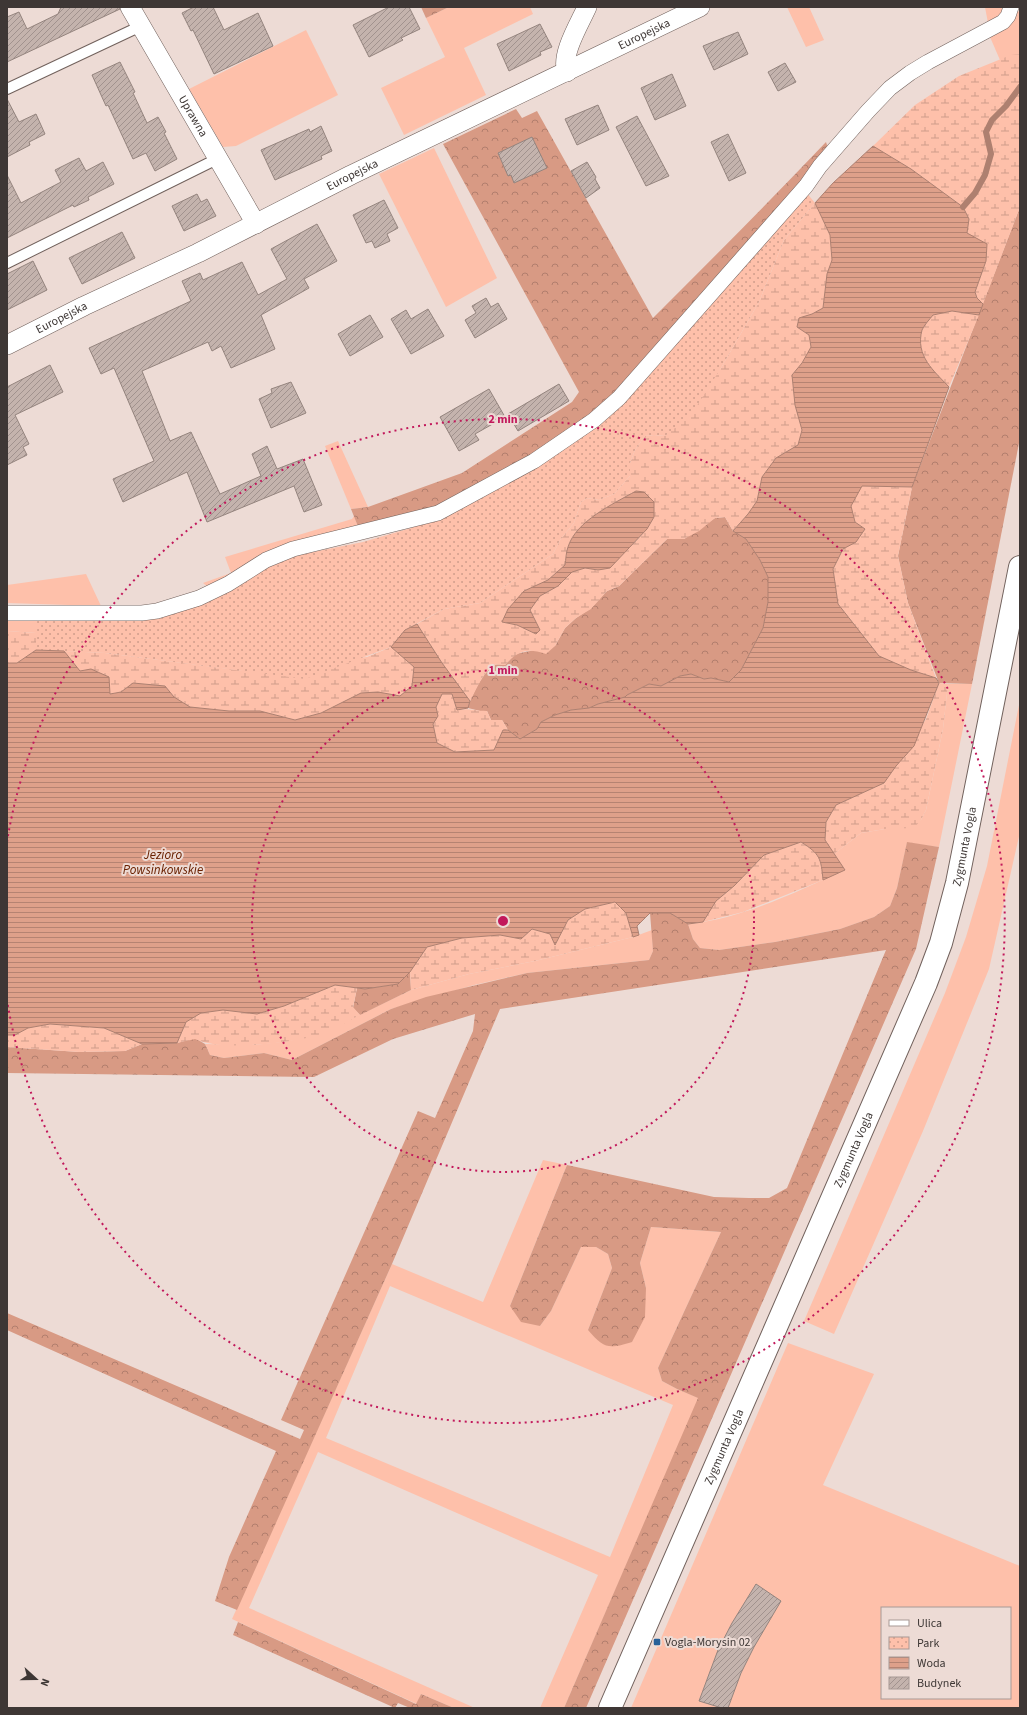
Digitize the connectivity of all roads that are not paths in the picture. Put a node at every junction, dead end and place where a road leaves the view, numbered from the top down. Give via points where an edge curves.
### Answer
1 (130, 7) edge
2 (587, 7) edge
3 (700, 7) edge
4 (1011, 7) edge
5 (141, 26) junction
6 (567, 72) junction
7 (7, 89) edge
8 (219, 158) junction
9 (256, 224) junction
10 (7, 263) edge
11 (7, 345) edge
12 (1020, 567) edge
13 (7, 613) edge
14 (610, 1708) edge

1 - 5 street, Uprawna
2 - 6 street via 567,52
3 - 6 street, Europejska
4 - 13 street via 1003,22 910,73 879,99 820,166 806,186 619,398 594,420 534,461 438,513 293,549 266,560 207,595 157,611 122,614
5 - 7 lane
5 - 8 street, Uprawna
6 - 9 street, Europejska via 351,175
8 - 9 street, Uprawna
8 - 10 lane
9 - 11 street, Europejska
12 - 14 street, Zygmunta Vogla via 957,883 941,943 914,1012

